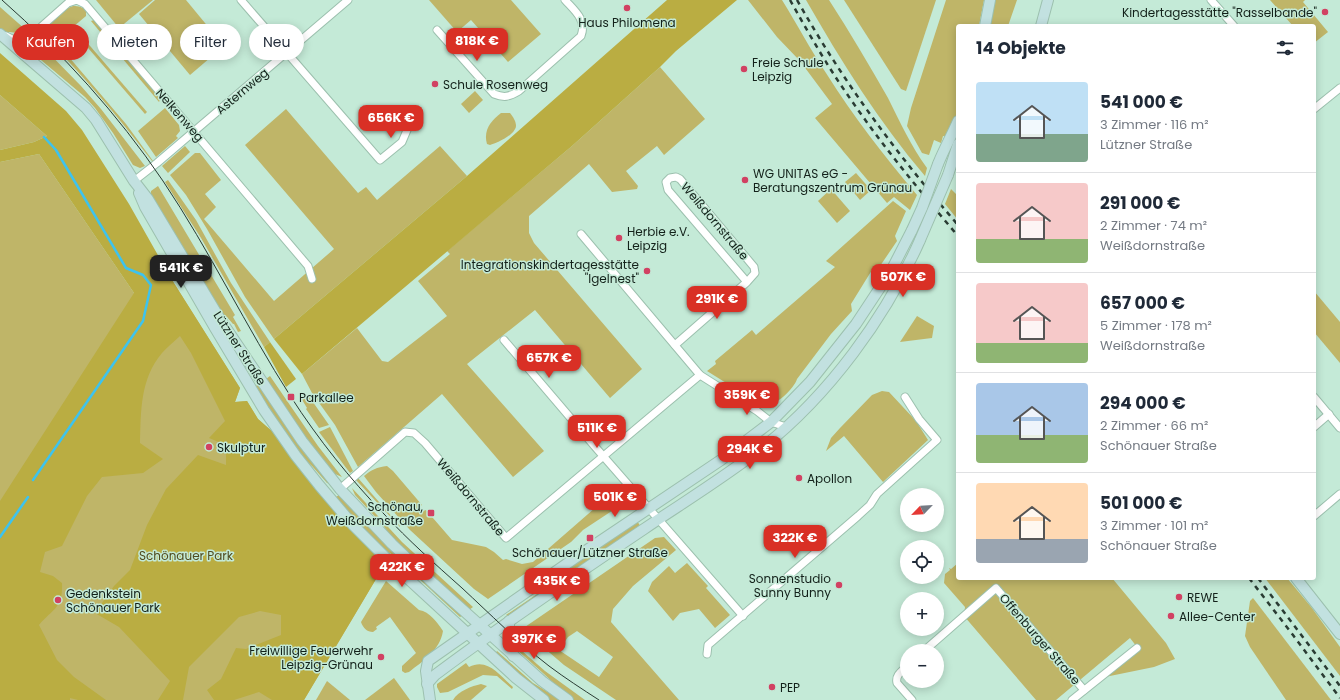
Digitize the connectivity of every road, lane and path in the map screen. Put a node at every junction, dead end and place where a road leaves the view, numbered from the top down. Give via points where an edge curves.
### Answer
1 (242, 0) edge
2 (348, 0) edge
3 (565, 0) edge
4 (990, 0) edge
5 (1048, 0) edge
6 (1211, 0) edge
7 (44, 24) edge
8 (262, 24) edge
9 (984, 24) edge
10 (1041, 24) edge
11 (1232, 24) edge
12 (437, 30) dead end
13 (0, 34) edge
14 (304, 38) edge
15 (12, 39) edge
16 (34, 60) edge
17 (279, 60) edge
18 (293, 60) edge
19 (35, 63) junction
20 (1340, 88) edge
21 (1316, 107) edge
22 (410, 123) dead end
23 (956, 126) edge
24 (194, 131) junction
25 (956, 150) edge
26 (134, 181) junction
27 (581, 234) dead end
28 (312, 279) dead end
29 (747, 282) junction
30 (504, 340) dead end
31 (675, 345) junction
32 (700, 375) junction
33 (905, 397) dead end
34 (1316, 399) edge
35 (1329, 414) junction
36 (771, 422) junction
37 (1316, 425) edge
38 (786, 427) junction
39 (1340, 428) edge
40 (778, 434) junction
41 (296, 456) junction
42 (603, 457) junction
43 (340, 489) junction
44 (1340, 494) edge
45 (654, 513) junction
46 (1316, 514) edge
47 (1298, 580) edge
48 (743, 616) junction
49 (510, 621) junction
50 (479, 625) junction
51 (467, 633) junction
52 (1340, 634) edge
53 (490, 635) junction
54 (479, 643) junction
55 (932, 644) edge
56 (1137, 648) dead end
57 (707, 654) dead end
58 (513, 656) junction
59 (900, 674) edge
60 (427, 684) junction
61 (900, 686) edge
62 (901, 688) edge
63 (1084, 690) junction
64 (430, 700) edge
65 (544, 700) edge
66 (568, 700) edge
67 (912, 700) edge
68 (1072, 700) edge

1 - 8 street
2 - 14 street, Asternweg
3 - 12 street via 582,21 584,29 581,36 509,97 494,94
4 - 9 main road
5 - 10 main road
6 - 11 street
7 - 24 street, Nelkenweg via 72,0 85,4
13 - 15 street, Nelkenweg
13 - 19 main road, Lützner Straße
16 - 19 street
17 - 24 street, Asternweg
18 - 22 street via 380,160 402,142
19 - 26 main road, Lützner Straße via 86,108
20 - 21 street
23 - 36 main road, bridge via 938,164 922,208 891,271 856,324 810,382
24 - 26 street, Asternweg
24 - 28 street, Nelkenweg via 308,266
25 - 38 main road, bridge via 920,240 892,294 860,343 821,391
26 - 41 main road, Lützner Straße via 145,207 215,328 264,410
26 - 43 main road, Lützner Straße via 148,199 220,319 285,416
27 - 31 street
29 - 29 street, Weißdornstraße via 755,273 754,267 680,179 670,178 666,182 668,190
29 - 31 street, Weißdornstraße
30 - 42 street
31 - 32 street
32 - 36 street
32 - 42 street, Weißdornstraße
33 - 48 street via 937,440 877,494 858,516
34 - 35 street
35 - 37 street
35 - 39 street
36 - 38 street
36 - 40 street
36 - 45 main road
38 - 40 main road
40 - 45 main road via 740,464
41 - 43 main road, Lützner Straße via 309,465 329,489 336,492
41 - 51 main road, Lützner Straße via 353,525 391,564
42 - 43 street, Weißdornstraße via 506,538 414,433 406,432
42 - 45 street
43 - 50 main road, Lützner Straße via 392,544
44 - 46 street
45 - 48 street
45 - 49 main road
45 - 50 main road via 574,558
47 - 52 main road
48 - 57 street via 708,646
49 - 53 main road
49 - 58 main road via 509,638
50 - 51 main road
50 - 53 main road, Lützner Straße
51 - 54 main road, Lützner Straße
51 - 60 main road via 428,661
53 - 54 main road
53 - 58 main road, Lützner Straße
54 - 60 main road
54 - 65 main road, Lützner Straße
55 - 63 street, Offenburger Straße via 996,588
56 - 63 street
58 - 66 main road, Lützner Straße
59 - 61 street via 896,680
60 - 64 main road
62 - 67 street
63 - 68 street

